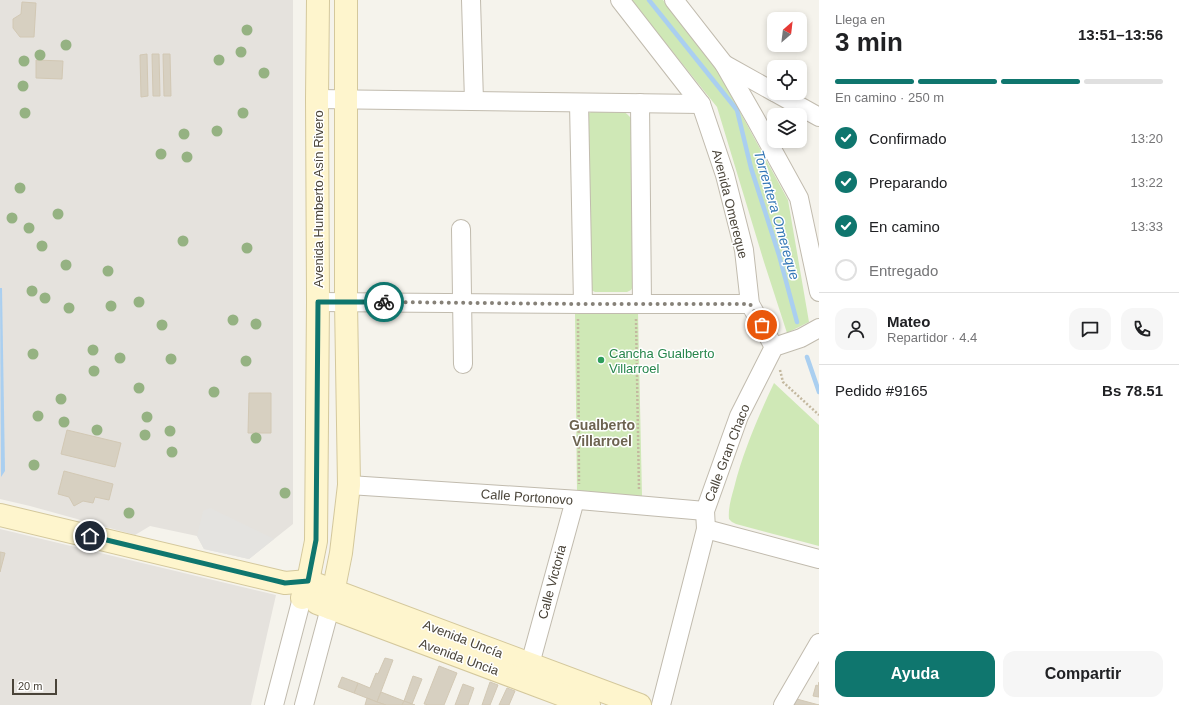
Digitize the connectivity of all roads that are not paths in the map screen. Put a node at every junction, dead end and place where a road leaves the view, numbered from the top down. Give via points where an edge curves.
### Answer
1 (318, 0) edge
2 (346, 0) edge
3 (471, 0) edge
4 (620, 0) edge
5 (674, 0) edge
6 (724, 64) junction
7 (767, 88) edge
8 (317, 99) junction
9 (345, 100) junction
10 (789, 100) edge
11 (474, 101) junction
12 (579, 103) junction
13 (640, 103) junction
14 (701, 104) junction
15 (819, 117) edge
16 (461, 229) dead end
17 (819, 292) edge
18 (318, 302) junction
19 (346, 302) junction
20 (462, 303) junction
21 (581, 304) junction
22 (639, 304) junction
23 (750, 304) junction
24 (819, 328) edge
25 (774, 347) junction
26 (462, 364) dead end
27 (349, 485) junction
28 (577, 500) junction
29 (705, 511) junction
30 (0, 515) edge
31 (706, 529) junction
32 (819, 559) edge
33 (305, 589) junction
34 (332, 599) junction
35 (819, 643) edge
36 (530, 664) junction
37 (274, 705) edge
38 (304, 705) edge
39 (589, 705) edge
40 (640, 705) edge
41 (661, 705) edge
42 (783, 705) edge

1 - 8 street, Avenida Humberto Asín Rivero
2 - 9 street, Avenida Humberto Asín Rivero
3 - 11 street
4 - 14 street, Avenida Omereque
5 - 6 street
6 - 7 street
6 - 17 street via 799,198
8 - 9 street
8 - 18 street, Avenida Humberto Asín Rivero
9 - 11 street
9 - 19 street, Avenida Humberto Asín Rivero
10 - 15 street
11 - 12 street
12 - 13 street
12 - 21 street
13 - 14 street
13 - 22 street
14 - 23 street, Avenida Omereque via 724,174 744,250
16 - 20 street
18 - 19 street
18 - 33 street, Avenida Humberto Asín Rivero via 316,540
19 - 20 street
19 - 27 street, Avenida Humberto Asín Rivero
20 - 21 street
20 - 26 street
21 - 22 street
22 - 23 street
23 - 25 street, Avenida Omereque
24 - 25 street via 801,338
25 - 29 street, Calle Gran Chaco via 739,416
27 - 28 street, Calle Portonovo
27 - 34 street, Avenida Humberto Asín Rivero via 341,553
28 - 29 street, Calle Portonovo
28 - 36 street, Calle Victoria
29 - 31 street, Calle Gran Chaco
30 - 33 street, Avenida Uncía
31 - 32 street
31 - 41 street, Calle Gran Chaco
33 - 34 street, Avenida Uncía
33 - 37 street, Avenida Humberto Asín Rivero
34 - 36 street, Avenida Uncía
34 - 38 street, Avenida Humberto Asín Rivero
34 - 39 street, Avenida Uncia
35 - 42 street
36 - 40 street, Avenida Uncía

